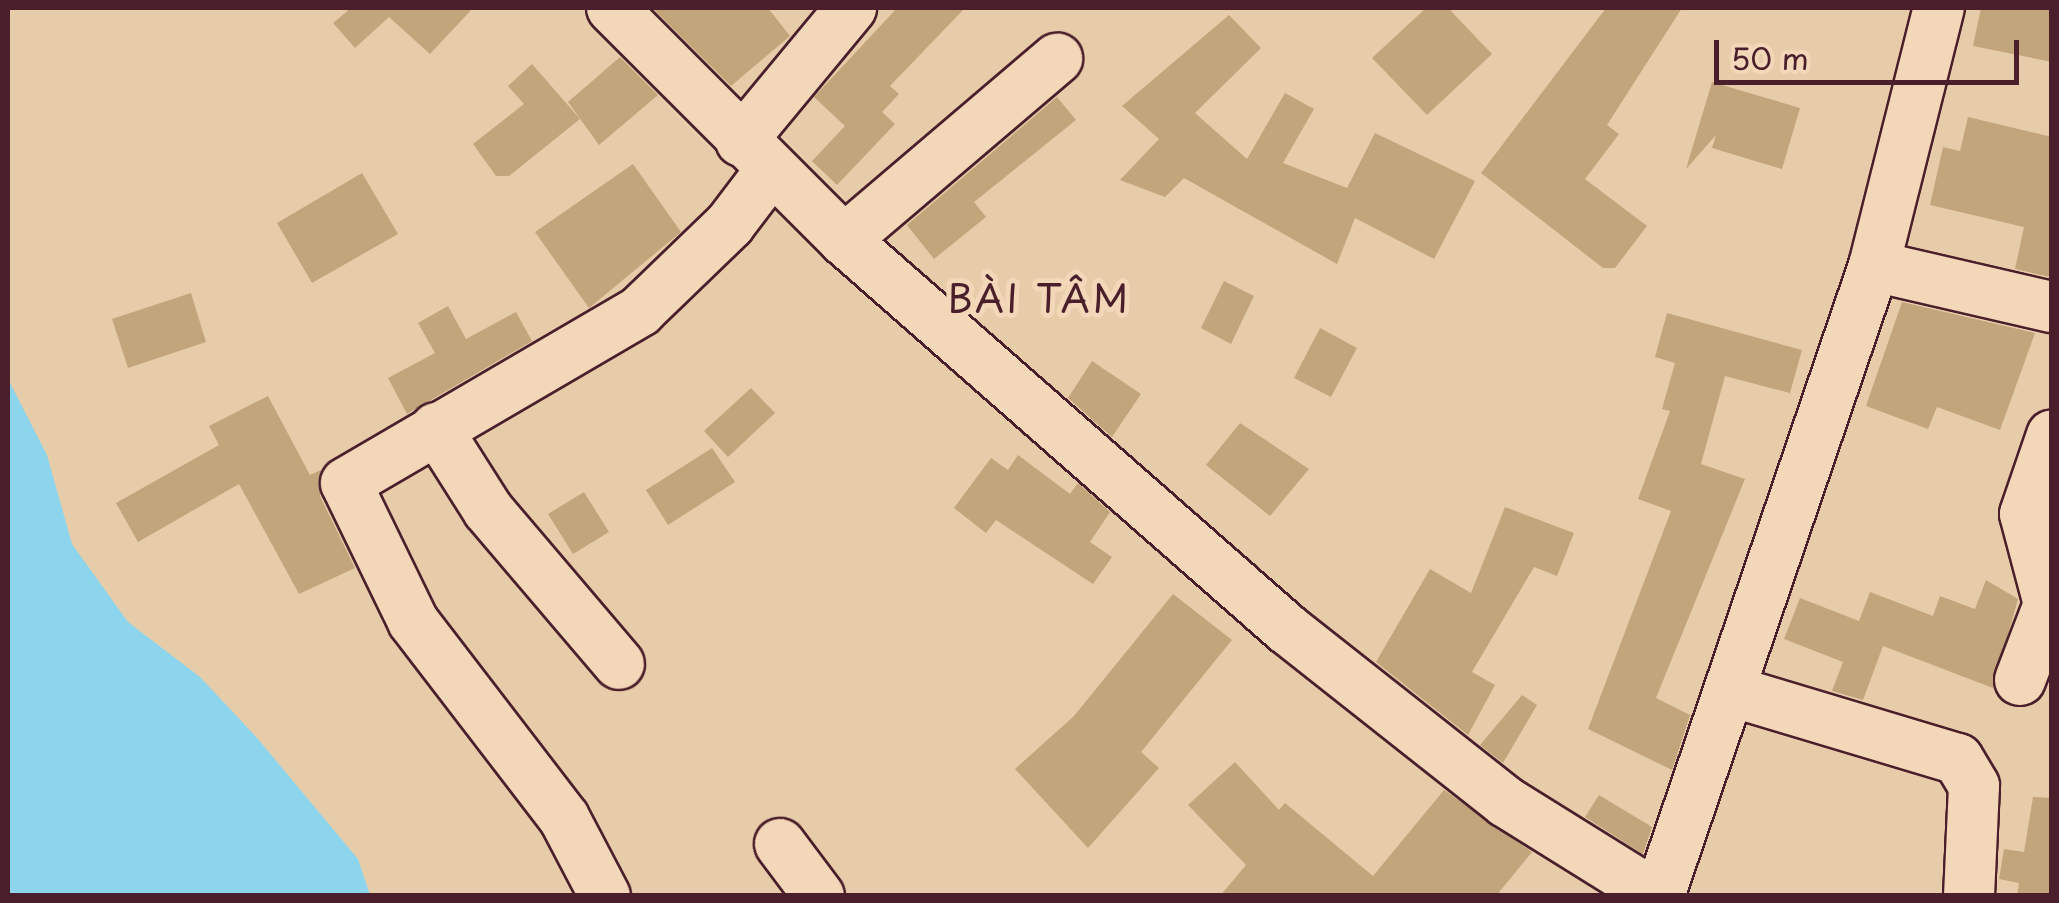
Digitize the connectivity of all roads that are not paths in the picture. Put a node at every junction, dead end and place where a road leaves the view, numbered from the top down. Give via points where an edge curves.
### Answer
1 (612, 8) edge
2 (850, 8) edge
3 (1939, 8) edge
4 (1057, 58) dead end
5 (756, 156) junction
6 (844, 240) junction
7 (1874, 266) junction
8 (2052, 307) edge
9 (436, 428) junction
10 (2052, 435) edge
11 (619, 664) dead end
12 (2020, 680) dead end
13 (1730, 691) junction
14 (780, 844) dead end
15 (606, 896) edge
16 (820, 896) edge
17 (1658, 896) edge
18 (1969, 896) edge

1 - 5 street
2 - 5 street
3 - 7 street
4 - 6 street
5 - 6 street
5 - 9 street via 730,224 640,311
6 - 17 street via 1287,629 1506,802
7 - 8 street
7 - 13 street
9 - 11 street via 488,510
9 - 15 street via 346,483 413,622 564,818
10 - 12 street via 2025,514 2049,604
13 - 17 street
13 - 18 street via 1958,759 1974,786
14 - 16 street

